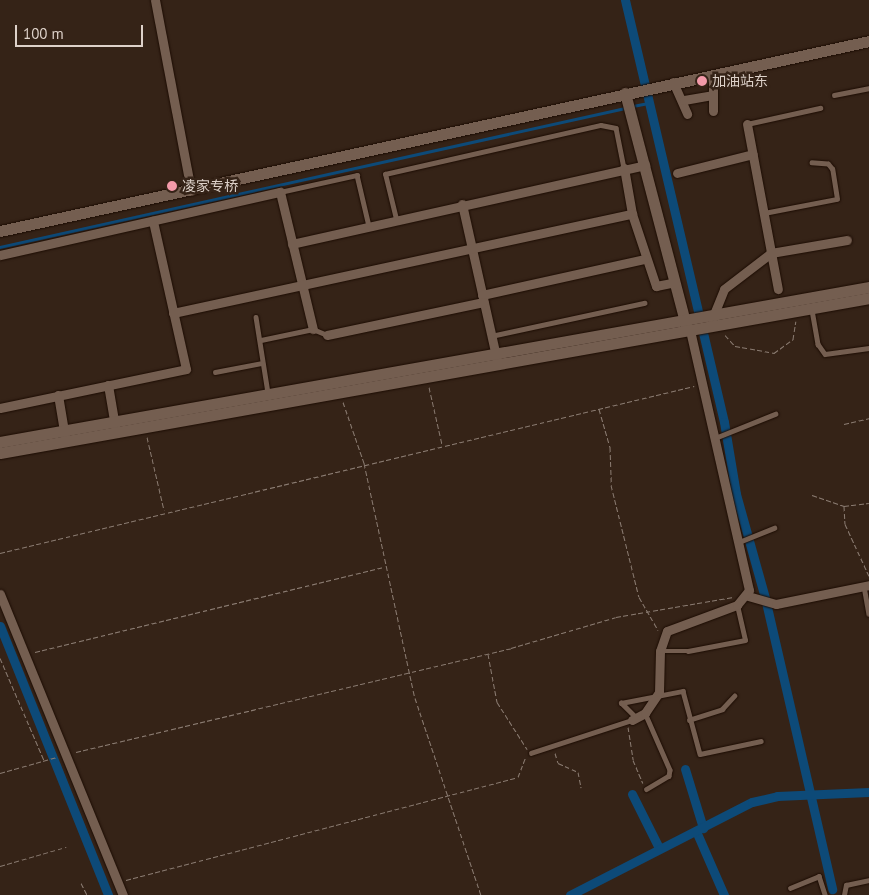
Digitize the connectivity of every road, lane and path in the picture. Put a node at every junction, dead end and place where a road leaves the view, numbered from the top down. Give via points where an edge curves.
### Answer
1 (155, 0) edge
2 (869, 41) edge
3 (714, 74) junction
4 (673, 82) junction
5 (869, 88) edge
6 (711, 95) junction
7 (834, 95) dead end
8 (684, 100) junction
9 (627, 102) junction
10 (820, 108) dead end
11 (713, 111) dead end
12 (687, 114) dead end
13 (747, 124) joint
14 (753, 154) junction
15 (812, 163) dead end
16 (645, 164) junction
17 (624, 168) junction
18 (677, 173) dead end
19 (191, 190) junction
20 (280, 192) junction
21 (462, 204) junction
22 (764, 213) junction
23 (632, 214) junction
24 (396, 220) junction
25 (153, 221) junction
26 (368, 226) junction
27 (0, 231) edge
28 (847, 240) dead end
29 (292, 244) junction
30 (472, 250) junction
31 (771, 254) junction
32 (0, 255) edge
33 (645, 258) junction
34 (672, 283) junction
35 (301, 285) junction
36 (869, 287) edge
37 (778, 289) dead end
38 (869, 298) edge
39 (483, 299) junction
40 (644, 303) dead end
41 (811, 309) junction
42 (797, 311) junction
43 (173, 313) junction
44 (256, 317) dead end
45 (702, 323) junction
46 (314, 329) junction
47 (327, 335) joint
48 (491, 336) junction
49 (261, 340) junction
50 (869, 348) edge
51 (496, 360) junction
52 (262, 363) junction
53 (215, 372) dead end
54 (427, 378) junction
55 (705, 384) junction
56 (108, 385) junction
57 (269, 394) junction
58 (341, 394) junction
59 (58, 395) junction
60 (271, 407) junction
61 (0, 408) edge
62 (598, 409) junction
63 (775, 414) dead end
64 (869, 418) edge
65 (844, 424) dead end
66 (115, 428) junction
67 (145, 429) junction
68 (65, 437) junction
69 (718, 437) junction
70 (0, 442) edge
71 (442, 445) junction
72 (0, 453) edge
73 (364, 463) junction
74 (812, 495) dead end
75 (869, 503) edge
76 (844, 506) junction
77 (165, 511) junction
78 (774, 528) dead end
79 (741, 542) junction
80 (0, 553) edge
81 (385, 568) junction
82 (869, 576) edge
83 (867, 585) edge
84 (0, 594) edge
85 (748, 596) junction
86 (737, 605) junction
87 (647, 611) junction
88 (869, 614) edge
89 (663, 637) junction
90 (660, 651) junction
91 (488, 653) junction
92 (24, 655) junction
93 (0, 658) edge
94 (410, 670) junction
95 (658, 695) junction
96 (734, 696) dead end
97 (645, 713) junction
98 (632, 720) junction
99 (690, 720) junction
100 (760, 741) dead end
101 (554, 747) junction
102 (531, 753) junction
103 (63, 755) junction
104 (44, 761) junction
105 (0, 773) edge
106 (581, 788) dead end
107 (647, 789) joint
108 (447, 793) junction
109 (66, 848) dead end
110 (0, 866) edge
111 (869, 880) edge
112 (81, 883) dead end
113 (117, 883) junction
114 (790, 888) dead end
115 (87, 895) edge
116 (123, 895) edge
117 (481, 895) edge
118 (825, 895) edge
119 (844, 895) edge

1 - 19 street
2 - 3 street
3 - 4 street
3 - 6 street
4 - 8 street
4 - 9 street via 638,90
5 - 7 lane
6 - 8 street
6 - 11 street
8 - 12 street
9 - 16 street
9 - 19 street
10 - 13 lane
13 - 14 street
14 - 18 street
14 - 22 street
15 - 22 lane via 828,164 832,169 838,199
16 - 17 street
16 - 34 street
17 - 21 street
17 - 23 street
17 - 24 lane via 612,124 385,174
19 - 27 street
20 - 25 street
20 - 26 lane via 357,175
20 - 29 street
21 - 24 street
21 - 30 street
22 - 31 street
23 - 30 street
23 - 33 street
24 - 26 street
25 - 32 street
25 - 43 street
26 - 29 street
28 - 31 street
29 - 35 street
30 - 35 street via 316,286
30 - 39 street
31 - 37 street
31 - 45 street via 724,289
33 - 34 street via 656,286
33 - 39 street
34 - 45 street
35 - 43 street
35 - 46 street
36 - 45 street
38 - 41 street
39 - 47 street
39 - 48 street
40 - 48 lane
41 - 42 street
41 - 50 lane via 818,344 826,354
42 - 45 street
42 - 45 path via 793,339 774,352 735,346
43 - 56 street via 186,369
44 - 49 lane
45 - 51 street
45 - 55 street
46 - 47 lane
46 - 49 lane
48 - 51 street
49 - 52 lane
51 - 54 street
51 - 57 street
52 - 53 lane
52 - 57 lane
54 - 58 street
54 - 71 path
55 - 62 path
55 - 69 street
56 - 59 street
56 - 66 street
57 - 60 street
57 - 66 street
58 - 60 street
58 - 73 path
59 - 61 street
59 - 68 street
60 - 67 street
62 - 71 path
62 - 87 path via 610,447 618,512 639,597
63 - 69 lane
64 - 65 path
66 - 67 street
66 - 68 street
67 - 77 path
68 - 70 street
68 - 72 street
69 - 79 street
71 - 73 path
73 - 77 path
73 - 81 path
74 - 76 path
75 - 76 path
76 - 82 path via 844,524
77 - 80 path
78 - 79 lane
79 - 85 street
81 - 92 path
81 - 94 path
83 - 85 street via 776,604 760,603
83 - 88 lane
84 - 92 street
85 - 86 street
85 - 87 path
86 - 89 street via 674,626
86 - 90 lane via 745,640 688,651
87 - 89 path
87 - 91 path
89 - 90 street
90 - 95 street
91 - 94 path
91 - 102 path via 497,702 519,744
92 - 103 street
93 - 104 path
94 - 103 path
94 - 108 path
95 - 97 street
95 - 98 lane via 621,703
95 - 99 lane via 683,691
96 - 99 lane via 722,709
97 - 98 street
97 - 107 lane via 670,770 669,776
98 - 101 lane
98 - 107 path via 633,760
99 - 100 lane via 700,754
101 - 102 lane
101 - 106 path via 558,763 578,772
102 - 108 path via 518,777
103 - 104 path
103 - 113 street
104 - 105 path
108 - 113 path
108 - 117 path
109 - 110 path
111 - 119 lane via 846,885
112 - 115 path
113 - 116 street
114 - 118 lane via 819,876

